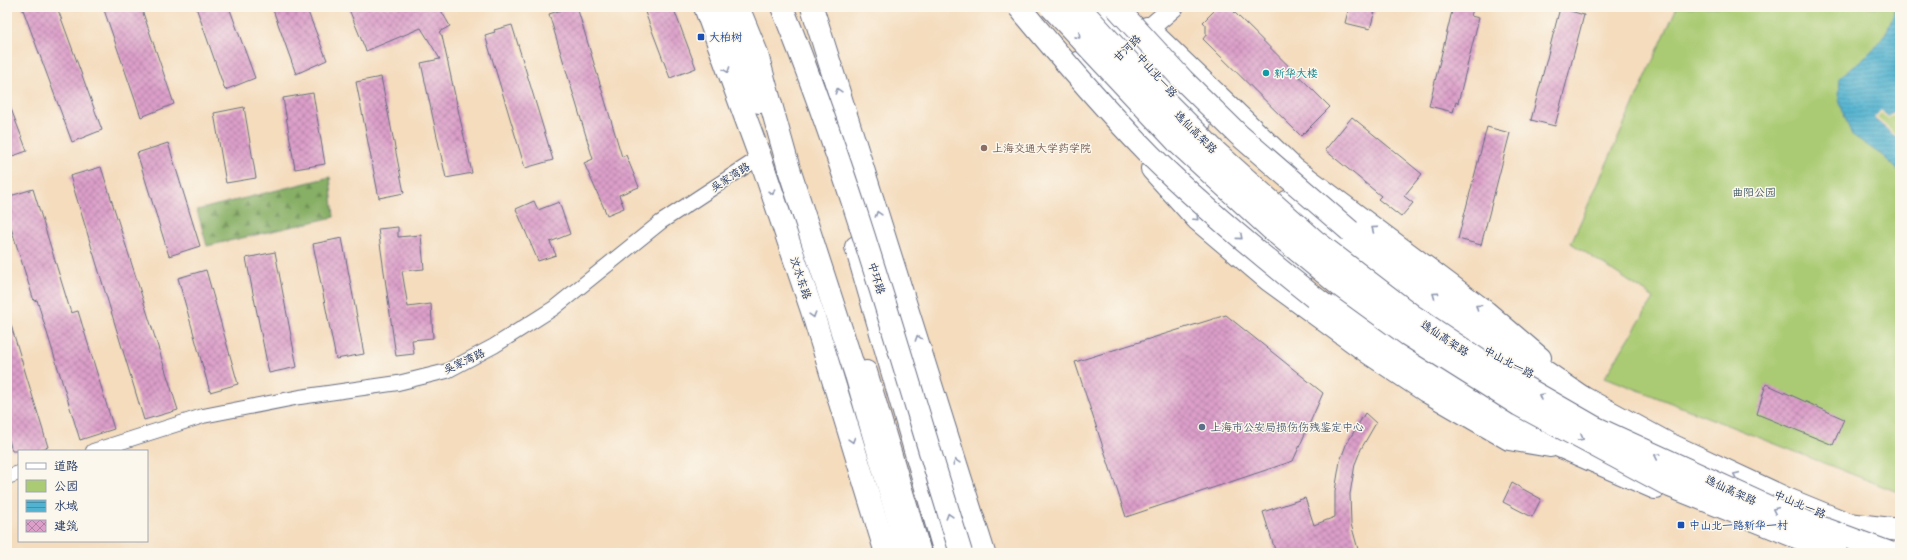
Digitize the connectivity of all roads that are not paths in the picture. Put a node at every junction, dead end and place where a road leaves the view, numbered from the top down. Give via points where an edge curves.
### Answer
1 (705, 7) edge
2 (715, 7) edge
3 (738, 7) edge
4 (743, 7) edge
5 (782, 7) edge
6 (797, 7) edge
7 (801, 7) edge
8 (812, 7) edge
9 (1019, 7) edge
10 (1025, 7) edge
11 (1052, 7) edge
12 (1079, 7) edge
13 (1174, 7) edge
14 (1104, 9) edge
15 (1148, 29) junction
16 (1129, 45) junction
17 (1090, 87) junction
18 (760, 157) junction
19 (789, 169) junction
20 (854, 203) junction
21 (1582, 397) junction
22 (938, 405) junction
23 (1557, 445) junction
24 (96, 450) edge
25 (18, 473) edge
26 (922, 473) junction
27 (7, 477) edge
28 (1848, 524) junction
29 (1900, 530) edge
30 (886, 553) edge
31 (908, 553) edge
32 (920, 553) edge
33 (945, 553) edge
34 (961, 553) edge
35 (984, 553) edge
36 (1810, 553) edge
37 (1836, 553) edge
38 (1890, 553) edge
39 (1899, 553) edge

1 -> 18 main road, 汶水东路
2 - 19 main road
3 - 19 main road via 756,51
4 - 32 main road via 811,201 885,433
5 - 20 main road, 中环路, bridge via 809,73
6 - 20 main road, bridge
7 - 26 main road via 798,57 802,80 860,259
22 -> 8 main road
9 -> 23 main road, bridge via 1056,52 1150,154 1248,243 1316,298 1385,349 1444,388 1482,410
10 - 17 main road via 1061,45
11 -> 37 main road, 逸仙高架路, bridge via 1180,146 1339,285 1408,335 1518,405 1670,486
38 -> 12 main road, 逸仙高架路, bridge via 1782,513 1594,427 1488,366 1413,316 1314,240 1217,154 1156,92
13 - 15 street, 甘河路
14 - 15 main road
14 - 16 main road, 中山北一路
21 -> 14 main road, bridge via 1466,318 1365,244 1239,135
15 - 16 street, 甘河路
21 -> 15 main road via 1486,312 1293,168
16 - 17 street, 甘河路
16 - 21 main road, 中山北一路 via 1204,128 1304,217 1440,321 1507,363
17 - 23 main road via 1251,228 1373,324
17 -> 23 main road via 1197,219 1268,280 1320,319 1426,391 1509,439
18 - 24 street, 吴家湾路 via 661,222 554,308 494,346 447,371 398,383 300,397 203,416
18 -> 30 main road, 汶水东路 via 812,311
19 - 31 main road via 856,375
34 -> 20 main road, 中环路, bridge
28 -> 21 main road, 中山北一路 via 1787,499 1667,443
22 - 26 main road
35 -> 22 main road
23 - 36 main road
25 - 27 street
26 - 33 main road
28 - 29 main road, 中山北一路
28 - 39 main road via 1870,540

